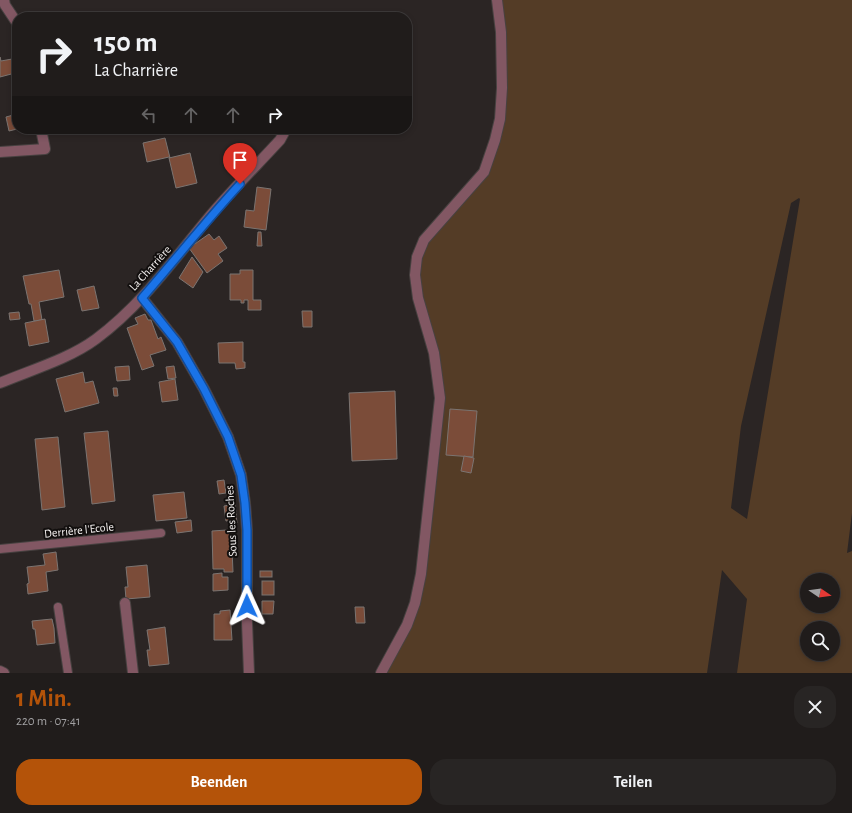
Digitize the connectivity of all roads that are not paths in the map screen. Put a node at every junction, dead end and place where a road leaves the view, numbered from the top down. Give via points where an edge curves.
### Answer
1 (4, 0) edge
2 (497, 0) edge
3 (12, 15) edge
4 (42, 134) edge
5 (283, 134) edge
6 (0, 152) edge
7 (142, 298) junction
8 (0, 383) edge
9 (161, 532) dead end
10 (0, 549) edge
11 (125, 603) dead end
12 (58, 607) dead end
13 (0, 671) edge
14 (4, 673) edge
15 (68, 673) edge
16 (133, 673) edge
17 (249, 673) edge
18 (381, 673) edge

1 - 3 street
2 - 18 street via 501,32 502,88 500,119 495,140 484,172 424,240 417,257 415,275 418,298 434,353 440,398 421,574 415,603
4 - 6 street via 45,149
5 - 7 street, La Charrière
7 - 8 street, La Charrière via 90,342
7 - 17 street, Sous les Roches via 177,342 204,389 228,437 241,475 247,530
9 - 10 lane, Derrière l'Ecole
11 - 16 street
12 - 15 lane
13 - 14 street

